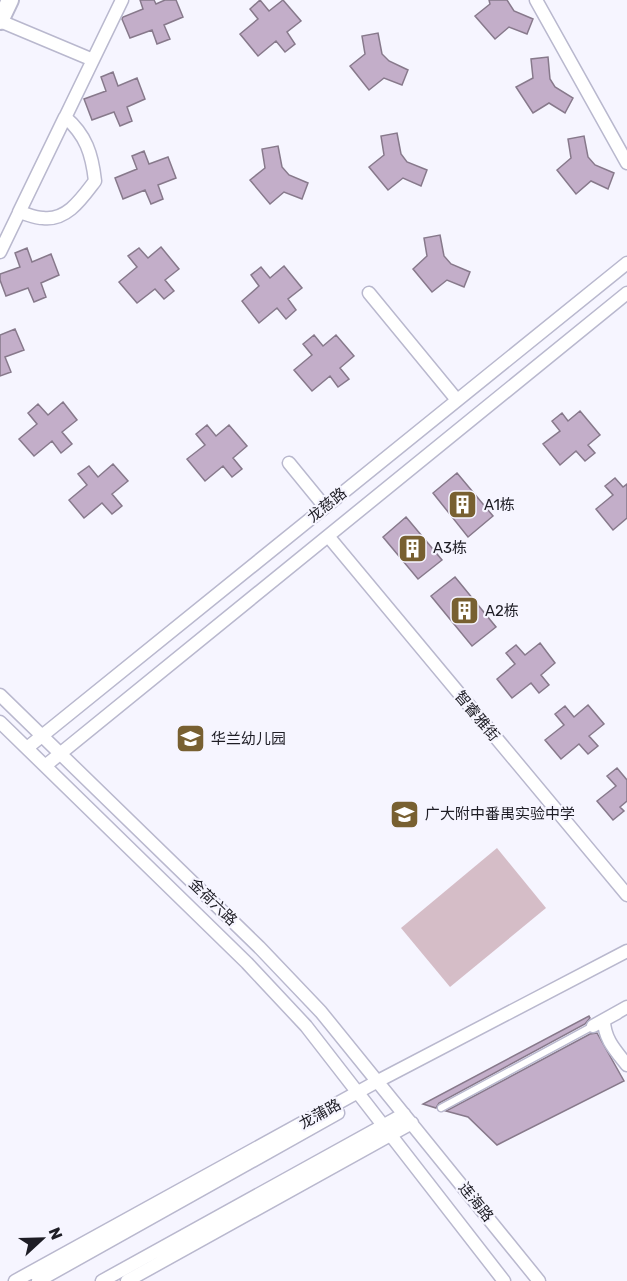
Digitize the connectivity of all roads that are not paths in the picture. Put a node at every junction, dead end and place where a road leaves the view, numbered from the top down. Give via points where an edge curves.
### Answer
1 (10, 0) edge
2 (122, 0) edge
3 (536, 0) edge
4 (0, 21) edge
5 (93, 60) junction
6 (66, 117) junction
7 (627, 163) edge
8 (20, 212) junction
9 (0, 252) edge
10 (627, 263) edge
11 (369, 293) dead end
12 (627, 293) edge
13 (457, 400) junction
14 (289, 463) dead end
15 (325, 507) junction
16 (328, 536) junction
17 (0, 695) edge
18 (0, 722) edge
19 (42, 736) junction
20 (27, 748) junction
21 (60, 754) junction
22 (45, 766) junction
23 (627, 895) edge
24 (627, 951) edge
25 (627, 959) edge
26 (622, 1010) edge
27 (598, 1023) junction
28 (627, 1065) edge
29 (381, 1084) junction
30 (360, 1096) junction
31 (441, 1108) dead end
32 (408, 1119) junction
33 (387, 1131) junction
34 (15, 1281) edge
35 (38, 1281) edge
36 (102, 1281) edge
37 (128, 1281) edge
38 (504, 1281) edge
39 (539, 1281) edge

1 - 4 main road
2 - 5 street
3 - 7 street
4 - 5 street
5 - 6 street
6 - 8 street
6 - 8 street via 86,140 95,181 73,208 59,216 44,219
8 - 9 street
10 - 13 street, 龙慈路
11 - 13 street
12 - 16 street, 龙慈路
13 - 15 street, 龙慈路
14 - 15 street
15 - 19 street, 龙慈路
16 - 21 street, 龙慈路
16 - 23 street, 智睿雅街
17 - 19 street, 金荷六路
18 - 20 street, 金荷六路
19 - 20 street, 龙慈路
19 - 21 street, 金荷六路
20 - 22 street, 金荷六路
21 - 22 street, 龙慈路
21 - 29 street, 金荷六路 via 259,947 321,1012
22 - 30 street, 金荷六路 via 248,963 306,1026
24 - 29 street, 龙蒲路
25 - 29 street, 龙蒲路
26 - 27 street
27 - 28 street
27 - 31 lane
29 - 30 street, 龙蒲路
29 - 32 street, 金荷六路
30 - 33 street, 金荷六路
30 - 34 street, 龙蒲路
30 - 35 street, 龙蒲路
32 - 33 street
32 - 39 street, 连海路
33 - 36 street
33 - 37 street
33 - 38 street, 连海路

